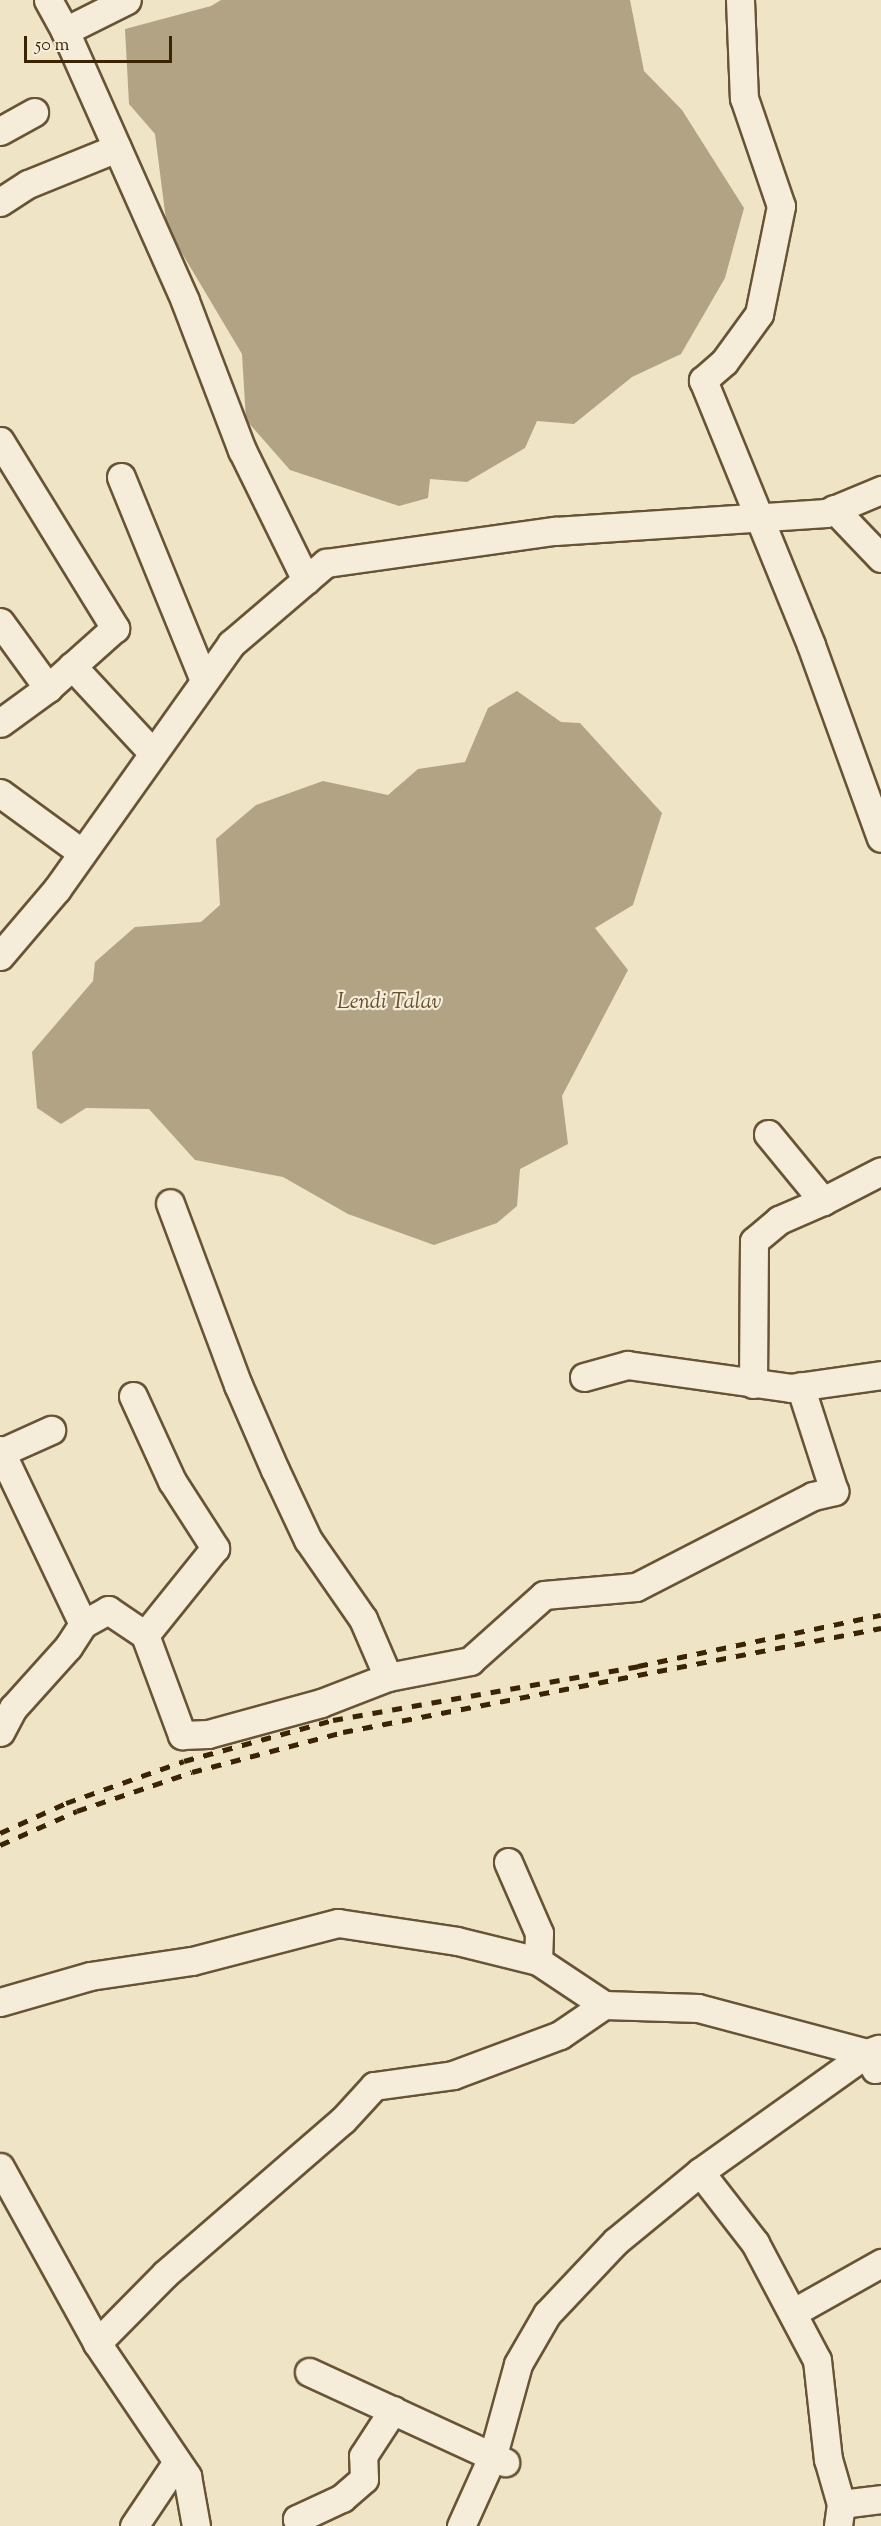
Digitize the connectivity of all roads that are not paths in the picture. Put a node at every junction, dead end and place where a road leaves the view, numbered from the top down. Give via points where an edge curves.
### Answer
1 (48, 0) edge
2 (128, 0) edge
3 (740, 0) edge
4 (65, 31) junction
5 (34, 112) dead end
6 (0, 130) edge
7 (117, 147) junction
8 (0, 202) edge
9 (0, 441) edge
10 (121, 477) dead end
11 (881, 490) edge
12 (834, 509) junction
13 (756, 516) junction
14 (881, 558) edge
15 (306, 580) junction
16 (0, 622) edge
17 (72, 666) junction
18 (204, 680) junction
19 (48, 688) junction
20 (0, 723) edge
21 (152, 752) junction
22 (0, 793) edge
23 (881, 838) edge
24 (81, 852) junction
25 (0, 956) edge
26 (768, 1134) dead end
27 (881, 1172) edge
28 (823, 1201) junction
29 (170, 1203) dead end
30 (881, 1374) edge
31 (584, 1377) dead end
32 (753, 1384) junction
33 (800, 1386) junction
34 (133, 1396) dead end
35 (51, 1430) dead end
36 (1, 1451) edge
37 (83, 1624) junction
38 (145, 1635) junction
39 (387, 1677) junction
40 (0, 1732) edge
41 (508, 1862) dead end
42 (538, 1961) junction
43 (0, 2002) edge
44 (604, 2005) junction
45 (876, 2059) edge
46 (0, 2170) edge
47 (706, 2179) junction
48 (881, 2263) edge
49 (794, 2312) junction
50 (97, 2343) junction
51 (309, 2372) dead end
52 (393, 2410) junction
53 (499, 2458) junction
54 (177, 2462) junction
55 (881, 2499) edge
56 (840, 2515) edge
57 (134, 2526) edge
58 (196, 2526) edge
59 (301, 2526) edge
60 (461, 2526) edge
61 (477, 2526) edge

1 - 4 street
2 - 4 street
3 - 13 street via 744,98 782,206 759,314 724,362 703,380
4 - 7 street
5 - 6 street
7 - 8 street via 28,184
7 - 15 street via 185,301 242,450
9 - 17 street via 115,628
10 - 18 street
11 - 12 street
12 - 13 street
12 - 14 street
13 - 15 street via 450,543 326,563
13 - 23 street via 815,654
15 - 18 street via 231,644
16 - 19 street
17 - 19 street
17 - 21 street
18 - 21 street
19 - 20 street
21 - 24 street
22 - 24 street
24 - 25 street via 57,889
26 - 28 street
27 - 28 street
28 - 32 street via 779,1220 754,1241
29 - 39 street via 238,1385 275,1470 309,1539 363,1619
30 - 33 street
31 - 32 street via 627,1365
32 - 33 street
33 - 39 street via 834,1491 813,1496 636,1587 544,1595 470,1661
34 - 38 street via 172,1481 215,1548
35 - 36 street
36 - 37 street via 17,1492
37 - 38 street via 108,1610
37 - 40 street via 68,1647 13,1708
38 - 39 street via 182,1735 208,1734 321,1703
41 - 42 street via 539,1933
42 - 43 street via 458,1941 338,1923 192,1961 90,1976
42 - 44 street
44 - 45 street via 698,2008
44 - 50 street via 560,2035 509,2056 453,2075 374,2086 343,2120 165,2274
45 - 47 street
46 - 50 street
47 - 49 street via 755,2242
47 - 53 street via 560,2324 533,2371
48 - 49 street
49 - 56 street via 817,2360 828,2459
50 - 54 street
51 - 52 street
52 - 53 street
52 - 59 street via 363,2456 364,2479 342,2498 297,2519
53 - 60 street
53 - 61 street
54 - 57 street
54 - 58 street via 187,2476
55 - 56 street

